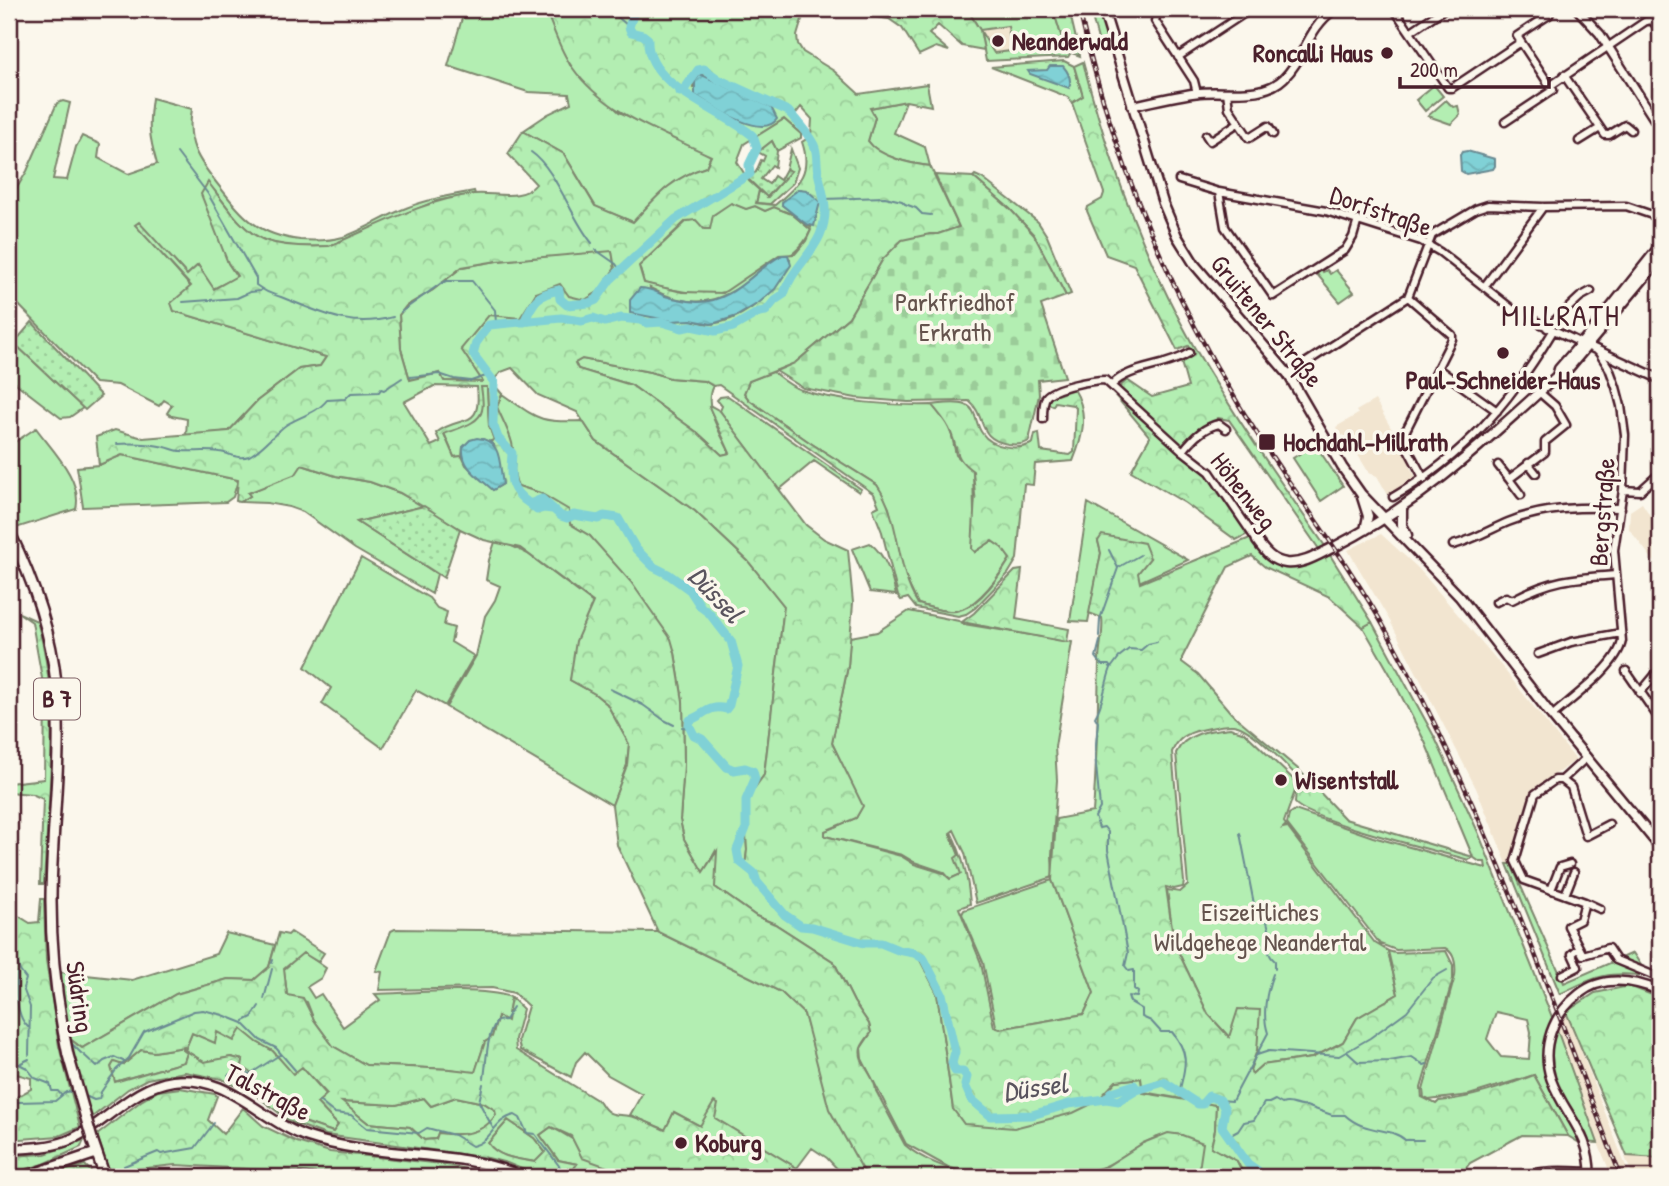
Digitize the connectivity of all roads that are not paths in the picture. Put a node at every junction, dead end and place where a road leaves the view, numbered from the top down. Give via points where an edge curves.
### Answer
1 (1103, 9) edge
2 (1158, 9) edge
3 (1251, 9) edge
4 (1335, 9) edge
5 (1394, 9) edge
6 (1444, 9) edge
7 (1552, 9) edge
8 (1577, 9) edge
9 (1660, 31) edge
10 (1410, 32) junction
11 (1521, 42) junction
12 (1608, 46) junction
13 (1178, 57) junction
14 (1564, 75) junction
15 (1550, 86) junction
16 (1227, 92) junction
17 (1197, 93) junction
18 (1132, 106) junction
19 (1505, 122) dead end
20 (1238, 123) junction
21 (1600, 128) junction
22 (1660, 128) edge
23 (1631, 130) dead end
24 (1273, 134) dead end
25 (1206, 135) dead end
26 (1579, 141) dead end
27 (1179, 180) dead end
28 (1219, 192) junction
29 (1543, 207) junction
30 (1658, 217) dead end
31 (1359, 220) junction
32 (1427, 244) junction
33 (1660, 246) edge
34 (1660, 259) edge
35 (1484, 287) junction
36 (1591, 291) dead end
37 (1408, 297) junction
38 (1550, 329) junction
39 (1588, 346) junction
40 (1189, 354) dead end
41 (1614, 357) junction
42 (1437, 368) junction
43 (1609, 368) junction
44 (1288, 374) junction
45 (1660, 379) edge
46 (1112, 385) junction
47 (1539, 393) junction
48 (1497, 411) junction
49 (1043, 419) dead end
50 (1226, 429) dead end
51 (1183, 451) junction
52 (1528, 463) junction
53 (1498, 465) dead end
54 (1536, 472) dead end
55 (1660, 473) edge
56 (1509, 479) junction
57 (1424, 480) junction
58 (1623, 490) junction
59 (1362, 494) junction
60 (1521, 495) dead end
61 (1393, 497) dead end
62 (1402, 508) junction
63 (1621, 508) junction
64 (1385, 519) junction
65 (1365, 530) junction
66 (9, 531) edge
67 (1257, 541) joint
68 (1409, 542) junction
69 (1452, 545) dead end
70 (1616, 575) junction
71 (1496, 602) dead end
72 (1621, 633) junction
73 (1538, 654) dead end
74 (1660, 669) edge
75 (1626, 671) dead end
76 (1640, 693) junction
77 (1552, 716) junction
78 (1660, 720) edge
79 (1587, 757) junction
80 (1562, 780) junction
81 (1609, 824) dead end
82 (1660, 847) edge
83 (1570, 864) dead end
84 (1574, 872) dead end
85 (1551, 890) junction
86 (1566, 895) junction
87 (1585, 902) junction
88 (1601, 909) dead end
89 (1579, 948) junction
90 (1660, 973) edge
91 (1562, 975) dead end
92 (1660, 991) edge
93 (9, 1149) edge
94 (96, 1153) junction
95 (1590, 1175) edge
96 (25, 1177) edge
97 (105, 1177) edge
98 (523, 1177) edge
99 (1520, 1177) edge

1 - 18 main road, Gruitener Straße
2 - 13 street via 1155,21
3 - 13 street
4 - 16 street via 1309,35 1291,71 1280,82 1271,88
5 - 10 street
6 - 10 street
7 - 11 street via 1517,36
8 - 12 street
9 - 12 street via 1653,20 1646,21
10 - 11 street via 1448,88
11 - 15 street
12 - 14 street
12 - 22 street
13 - 17 street
14 - 15 street
14 - 21 street
15 - 19 street via 1553,90
16 - 17 street
16 - 20 street
17 - 18 street
18 - 44 main road, Gruitener Straße via 1163,203 1184,249
20 - 24 street via 1249,138 1268,126
20 - 25 street via 1210,141
21 - 23 street via 1607,136 1625,125
21 - 26 street
27 - 28 street, Dorfstraße
28 - 31 street, Dorfstraße
28 - 31 street via 1226,228 1273,296 1345,250
29 - 30 street via 1626,205
29 - 32 street via 1488,205 1432,235
29 - 35 street
31 - 32 street, Dorfstraße
32 - 35 street, Dorfstraße
32 - 37 street
33 - 39 main road
34 - 39 main road
35 - 38 street, Dorfstraße via 1516,312
36 - 38 street
37 - 42 street via 1452,335
37 - 44 street
38 - 39 street, Dorfstraße
38 - 48 street via 1532,366
39 - 41 street
39 - 43 street, Bergstraße
39 - 47 main road, Höhenweg
40 - 46 street via 1124,375
41 - 43 street
41 - 45 street
42 - 48 street
42 - 57 street via 1402,438
43 - 58 street, Bergstraße via 1622,406
44 - 59 main road, Gruitener Straße
46 - 49 street via 1102,379 1054,392 1045,399
46 - 51 street, Höhenweg
47 - 52 street via 1555,406 1566,425 1545,442 1545,452
47 - 62 main road, Höhenweg via 1469,457
48 - 57 street
50 - 51 street, Höhenweg via 1212,426
51 - 67 street, Höhenweg via 1210,472
52 - 54 street
52 - 56 street
53 - 56 street
55 - 58 street via 1640,491
56 - 60 street
57 - 61 street
58 - 63 street, Bergstraße
59 - 64 main road, Gruitener Straße
59 - 65 main road via 1368,516
62 - 64 main road, Höhenweg
62 - 68 main road
63 - 69 street via 1535,513
63 - 70 street, Bergstraße via 1614,550
64 - 65 main road, Höhenweg
64 - 68 main road, Gruitener Straße
65 - 67 main road, Höhenweg via 1296,563 1270,557
66 - 94 main road, Südring / B 7, bridge via 45,623 56,681 51,930 68,1055
68 - 77 main road, Gruitener Straße via 1460,597
70 - 71 street via 1563,579
70 - 72 street, Bergstraße
72 - 73 street via 1571,642
72 - 77 street, Bergstraße via 1620,650 1613,662
74 - 76 street
75 - 76 street
76 - 78 street
77 - 79 main road, Gruitener Straße
79 - 80 street
79 - 82 main road, Gruitener Straße
80 - 81 street via 1572,787 1586,836
80 - 85 street via 1535,794 1515,861 1524,880
83 - 85 street via 1560,867
84 - 86 street
85 - 86 street
86 - 87 street
87 - 88 street
87 - 89 street via 1580,920 1568,926
89 - 90 street via 1583,955 1608,948 1616,960 1655,976
89 - 91 street via 1572,954 1578,967
92 - 95 street via 1624,980 1590,987 1567,1003 1552,1027 1551,1077 1582,1135
93 - 98 main road, Talstraße via 56,1144 91,1128 146,1089 191,1080 225,1089 289,1129 315,1139 490,1166
94 - 96 main road
94 - 97 main road, Südring / B 7
95 - 99 street via 1540,1172

